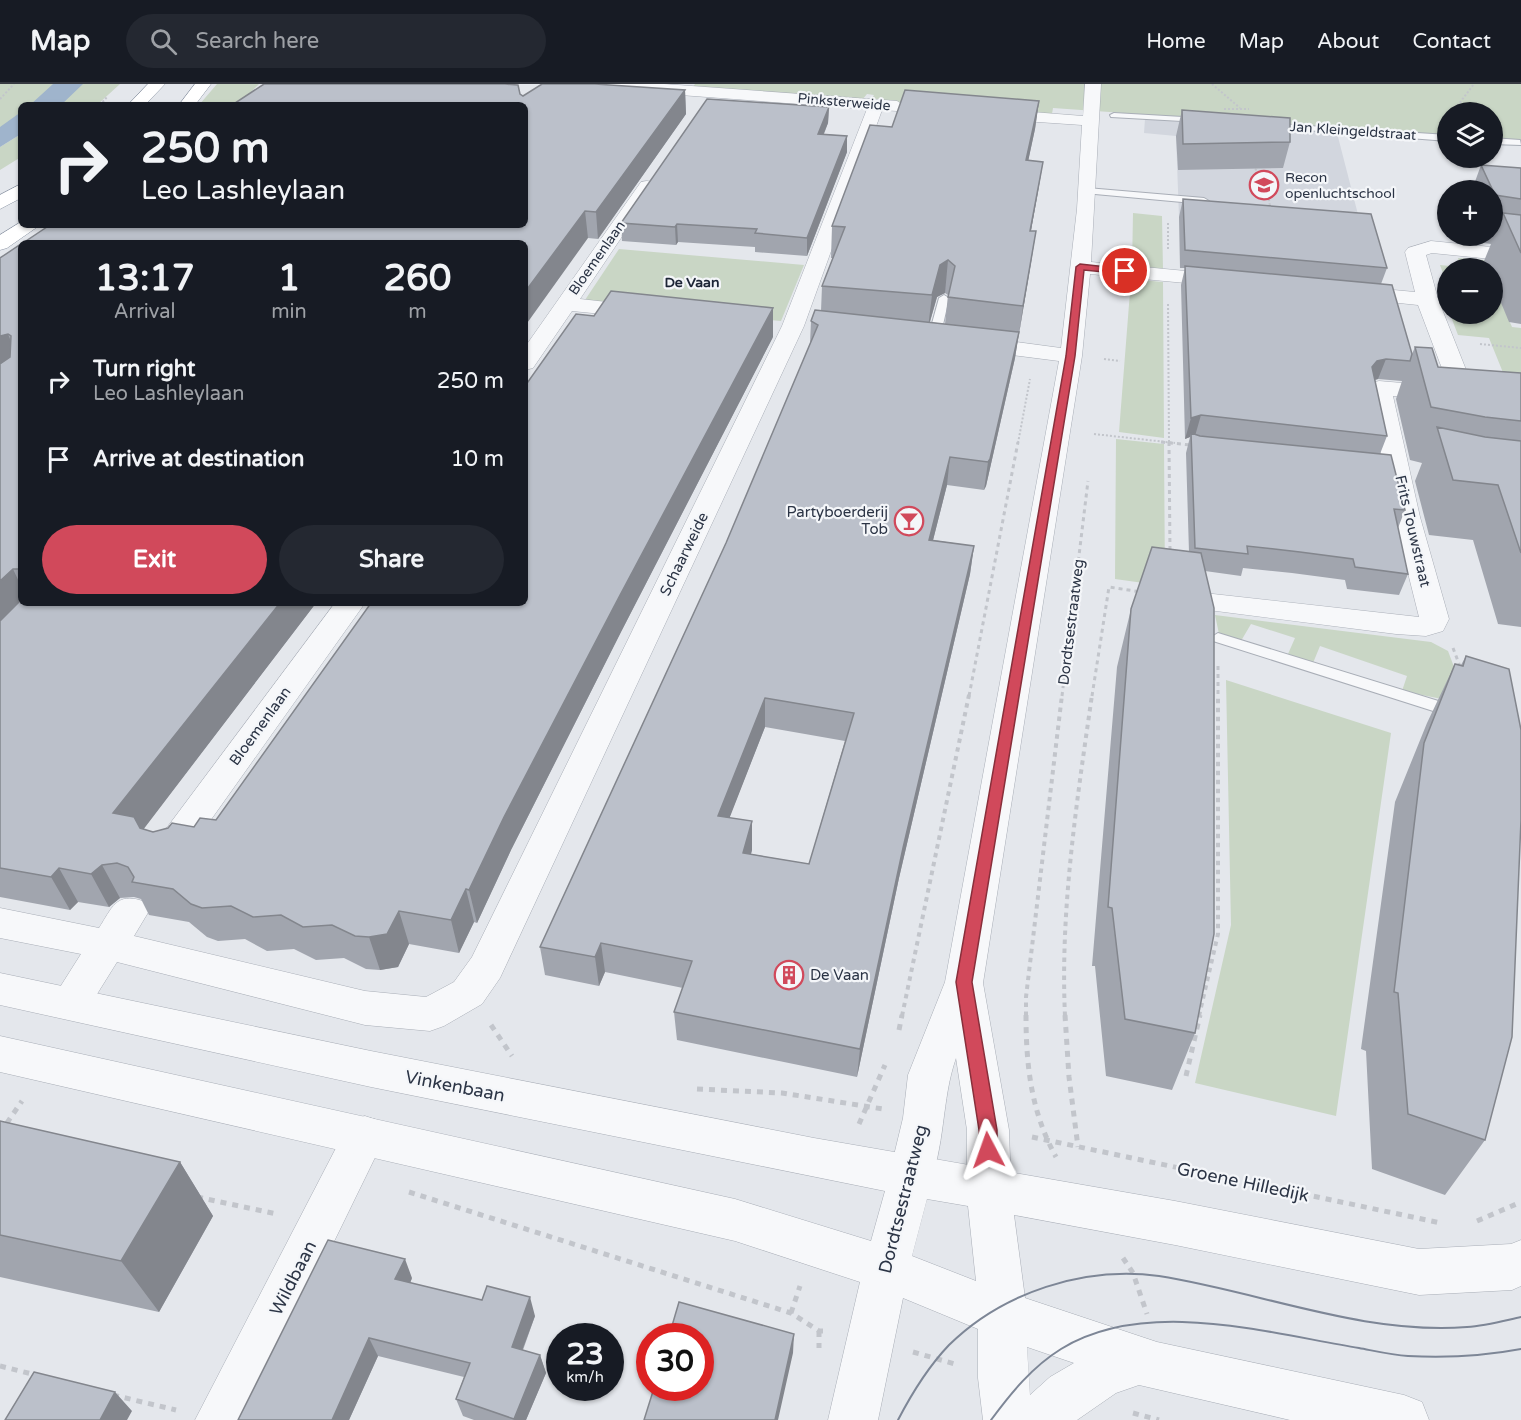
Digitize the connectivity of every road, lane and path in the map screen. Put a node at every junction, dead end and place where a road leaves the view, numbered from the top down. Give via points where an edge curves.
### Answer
1 (14, 84) edge
2 (157, 84) edge
3 (203, 84) edge
4 (600, 84) edge
5 (1093, 84) edge
6 (1212, 84) edge
7 (1474, 84) edge
8 (707, 91) junction
9 (0, 99) edge
10 (139, 102) edge
11 (189, 102) edge
12 (1461, 102) edge
13 (876, 105) junction
14 (910, 107) edge
15 (1241, 109) dead end
16 (700, 110) edge
17 (978, 113) edge
18 (1101, 118) junction
19 (1210, 121) edge
20 (1257, 124) edge
21 (1437, 137) edge
22 (1503, 142) edge
23 (1520, 143) edge
24 (659, 168) edge
25 (1255, 169) edge
26 (1087, 191) junction
27 (18, 192) edge
28 (0, 203) edge
29 (1270, 207) joint
30 (1168, 216) dead end
31 (25, 228) edge
32 (0, 244) edge
33 (1521, 256) edge
34 (1080, 267) junction
35 (1168, 275) junction
36 (1246, 282) edge
37 (1336, 291) edge
38 (945, 298) dead end
39 (1426, 299) junction
40 (565, 304) junction
41 (667, 314) edge
42 (911, 336) edge
43 (934, 338) junction
44 (532, 342) edge
45 (1107, 349) dead end
46 (1035, 352) junction
47 (1071, 356) junction
48 (1107, 359) junction
49 (1120, 361) dead end
50 (1105, 370) dead end
51 (1096, 423) dead end
52 (1094, 434) junction
53 (1170, 442) junction
54 (1092, 446) dead end
55 (1195, 446) edge
56 (1088, 481) dead end
57 (1183, 599) junction
58 (348, 606) edge
59 (1433, 624) junction
60 (1218, 638) joint
61 (1469, 677) edge
62 (1473, 718) edge
63 (170, 850) edge
64 (130, 911) edge
65 (0, 923) edge
66 (110, 945) junction
67 (964, 982) junction
68 (0, 989) edge
69 (69, 1003) junction
70 (898, 1033) dead end
71 (0, 1054) edge
72 (885, 1064) dead end
73 (1186, 1076) edge
74 (24, 1099) dead end
75 (868, 1106) dead end
76 (0, 1133) edge
77 (1044, 1138) junction
78 (1078, 1147) junction
79 (356, 1154) junction
80 (911, 1176) junction
81 (989, 1190) junction
82 (194, 1196) dead end
83 (1521, 1202) edge
84 (1090, 1208) junction
85 (1473, 1223) dead end
86 (320, 1224) junction
87 (1451, 1225) dead end
88 (1521, 1263) edge
89 (886, 1268) junction
90 (1003, 1315) junction
91 (819, 1331) dead end
92 (1149, 1363) junction
93 (0, 1366) edge
94 (45, 1378) edge
95 (102, 1392) edge
96 (200, 1416) edge
97 (853, 1420) edge
98 (1008, 1420) edge
99 (1040, 1420) edge
100 (1156, 1420) edge
101 (1404, 1420) edge

1 - 9 path
2 - 10 highway
3 - 11 highway
4 - 8 street, Pinksterweide
5 - 18 street, Dordtsestraatweg
6 - 15 path
7 - 12 path
8 - 13 street, Pinksterweide
8 - 16 street
13 - 14 street, Pinksterweide
13 - 66 street, Schaarweide via 793,326 486,967 468,993 430,1014 365,1008
17 - 18 street
18 - 19 lane
18 - 26 street, Dordtsestraatweg
20 - 21 lane, Jan Kleingeldstraat
22 - 23 lane
24 - 40 street, Bloemenlaan
25 - 29 path via 1266,177
26 - 29 lane
26 - 34 street, Dordtsestraatweg
27 - 28 highway
30 - 35 path
31 - 32 highway
33 - 39 street via 1431,248 1415,252
34 - 35 street
34 - 47 street, Dordtsestraatweg
35 - 36 street
35 - 53 path
37 - 39 street
38 - 43 lane
39 - 59 street, Frits Touwstraat via 1464,395 1379,388
40 - 41 street
40 - 44 street, Bloemenlaan
42 - 43 street
43 - 46 street
45 - 48 path
46 - 47 street
46 - 70 path via 969,696
47 - 67 street, Dordtsestraatweg
48 - 49 path
48 - 50 path
51 - 52 path
52 - 53 path
52 - 54 path
53 - 55 path
53 - 57 path
56 - 77 path, Dordtsestraatweg via 1026,997 1026,1063
57 - 59 street via 1396,625
57 - 78 path via 1109,587 1083,756 1065,931 1069,1096
58 - 63 street, Bloemenlaan
59 - 61 path via 1451,644 1461,669
60 - 62 lane
60 - 73 path via 1218,934
64 - 66 street
65 - 66 street
66 - 69 street
67 - 80 street, Dordtsestraatweg via 929,1075
67 - 81 street, Dordtsestraatweg via 988,1130
68 - 69 street, Vinkenbaan
69 - 80 street, Vinkenbaan via 371,1069
71 - 79 street
72 - 75 path
74 - 76 path
77 - 78 path, Groene Hilledijk
77 - 84 path
78 - 87 path, Groene Hilledijk
79 - 86 street, Wildbaan
79 - 89 street via 735,1220
79 - 91 path via 791,1313
80 - 81 street
80 - 89 street, Dordtsestraatweg
81 - 84 street
81 - 90 street, Dordtsestraatweg
82 - 86 path
83 - 85 path
84 - 88 street via 1419,1272 1512,1267
84 - 92 path via 1133,1273 1149,1322
86 - 96 street, Wildbaan
89 - 90 street
89 - 97 street, Dordtsestraatweg
90 - 92 street
90 - 98 street, Dordtsestraatweg
92 - 99 street via 1102,1373 1068,1395
92 - 100 path
92 - 101 street
93 - 94 path
95 - 96 path

